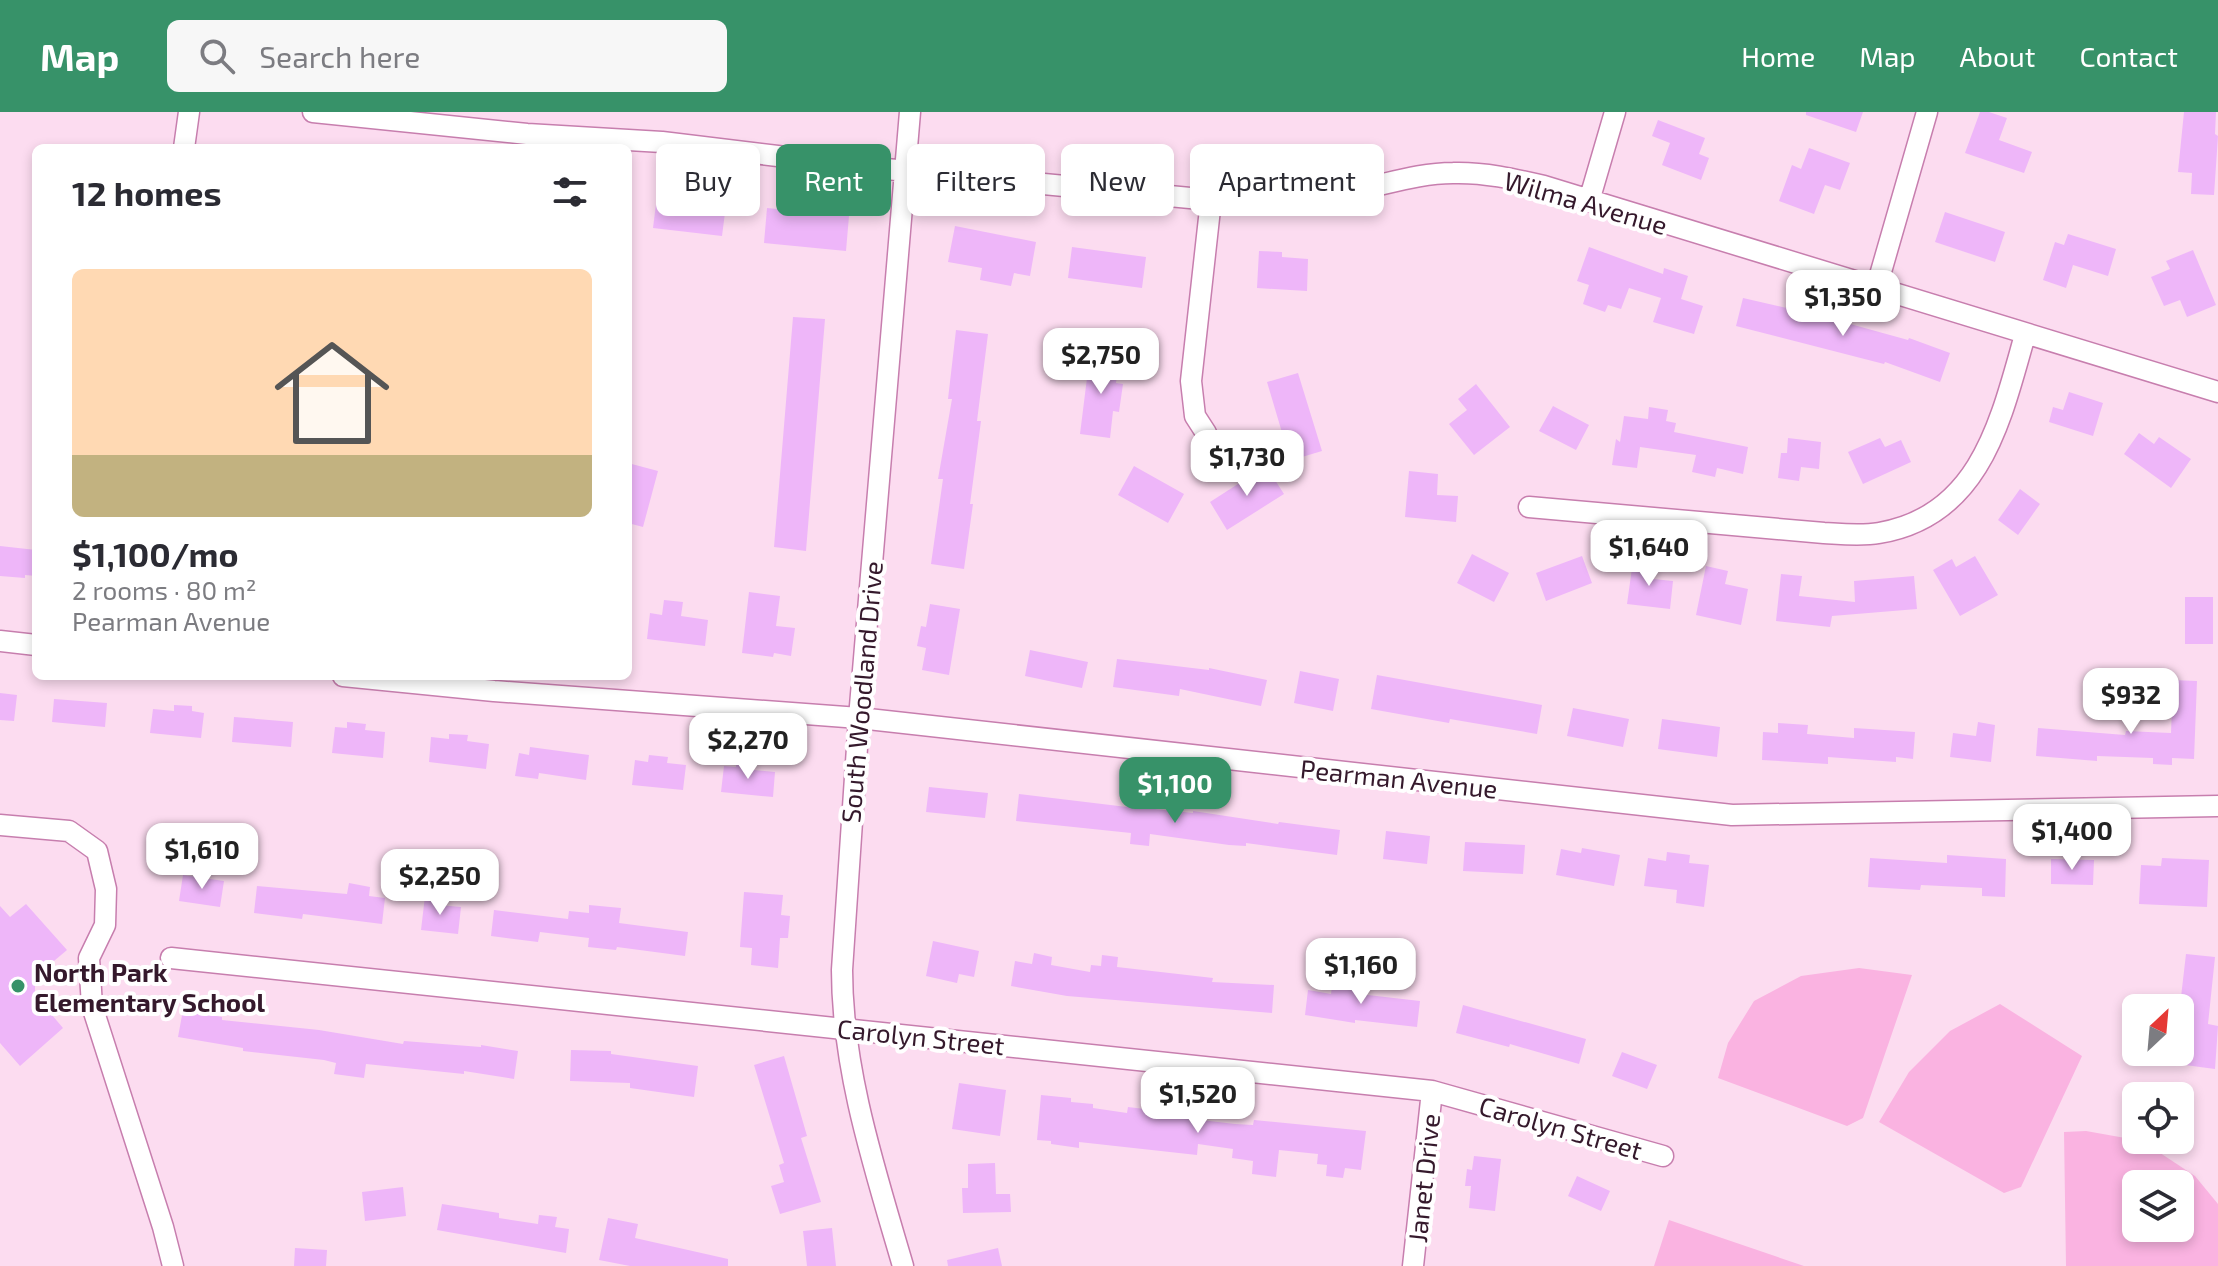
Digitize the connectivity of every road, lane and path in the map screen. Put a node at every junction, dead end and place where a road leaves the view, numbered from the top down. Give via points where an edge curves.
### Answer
1 (189, 112) edge
2 (313, 112) edge
3 (910, 112) edge
4 (1615, 112) edge
5 (1927, 112) edge
6 (185, 144) edge
7 (906, 171) junction
8 (1384, 183) edge
9 (1190, 198) edge
10 (1589, 201) junction
11 (1209, 216) edge
12 (1876, 289) junction
13 (2025, 335) junction
14 (2218, 392) edge
15 (1206, 433) dead end
16 (1529, 507) dead end
17 (0, 641) edge
18 (32, 645) edge
19 (418, 680) edge
20 (494, 684) edge
21 (859, 718) junction
22 (2218, 806) edge
23 (0, 825) edge
24 (171, 958) dead end
25 (844, 1028) junction
26 (1432, 1091) junction
27 (1663, 1156) dead end
28 (173, 1266) edge
29 (903, 1266) edge
30 (1413, 1266) edge

1 - 6 street
2 - 7 street, Wilma Avenue via 662,142
3 - 7 street, South Woodland Drive
4 - 10 street
5 - 12 street
7 - 9 street, Wilma Avenue
7 - 21 street, South Woodland Drive
8 - 10 street, Wilma Avenue via 1453,173 1515,179
10 - 12 street, Wilma Avenue
11 - 15 street via 1191,381 1195,416
12 - 13 street, Wilma Avenue
13 - 14 street, Wilma Avenue
13 - 16 street via 2002,416 1976,470 1950,500 1899,528 1862,535 1824,533
17 - 18 street
19 - 20 street, Pearman Avenue
20 - 21 street, Pearman Avenue
21 - 22 street, Pearman Avenue via 1732,815
21 - 25 street, South Woodland Drive via 843,927
23 - 28 street via 69,831 97,851 106,889 105,925 89,958 92,1006
24 - 25 street, Carolyn Street
25 - 26 street, Carolyn Street
25 - 29 street, South Woodland Drive
26 - 27 street, Carolyn Street
26 - 30 street, Janet Drive

